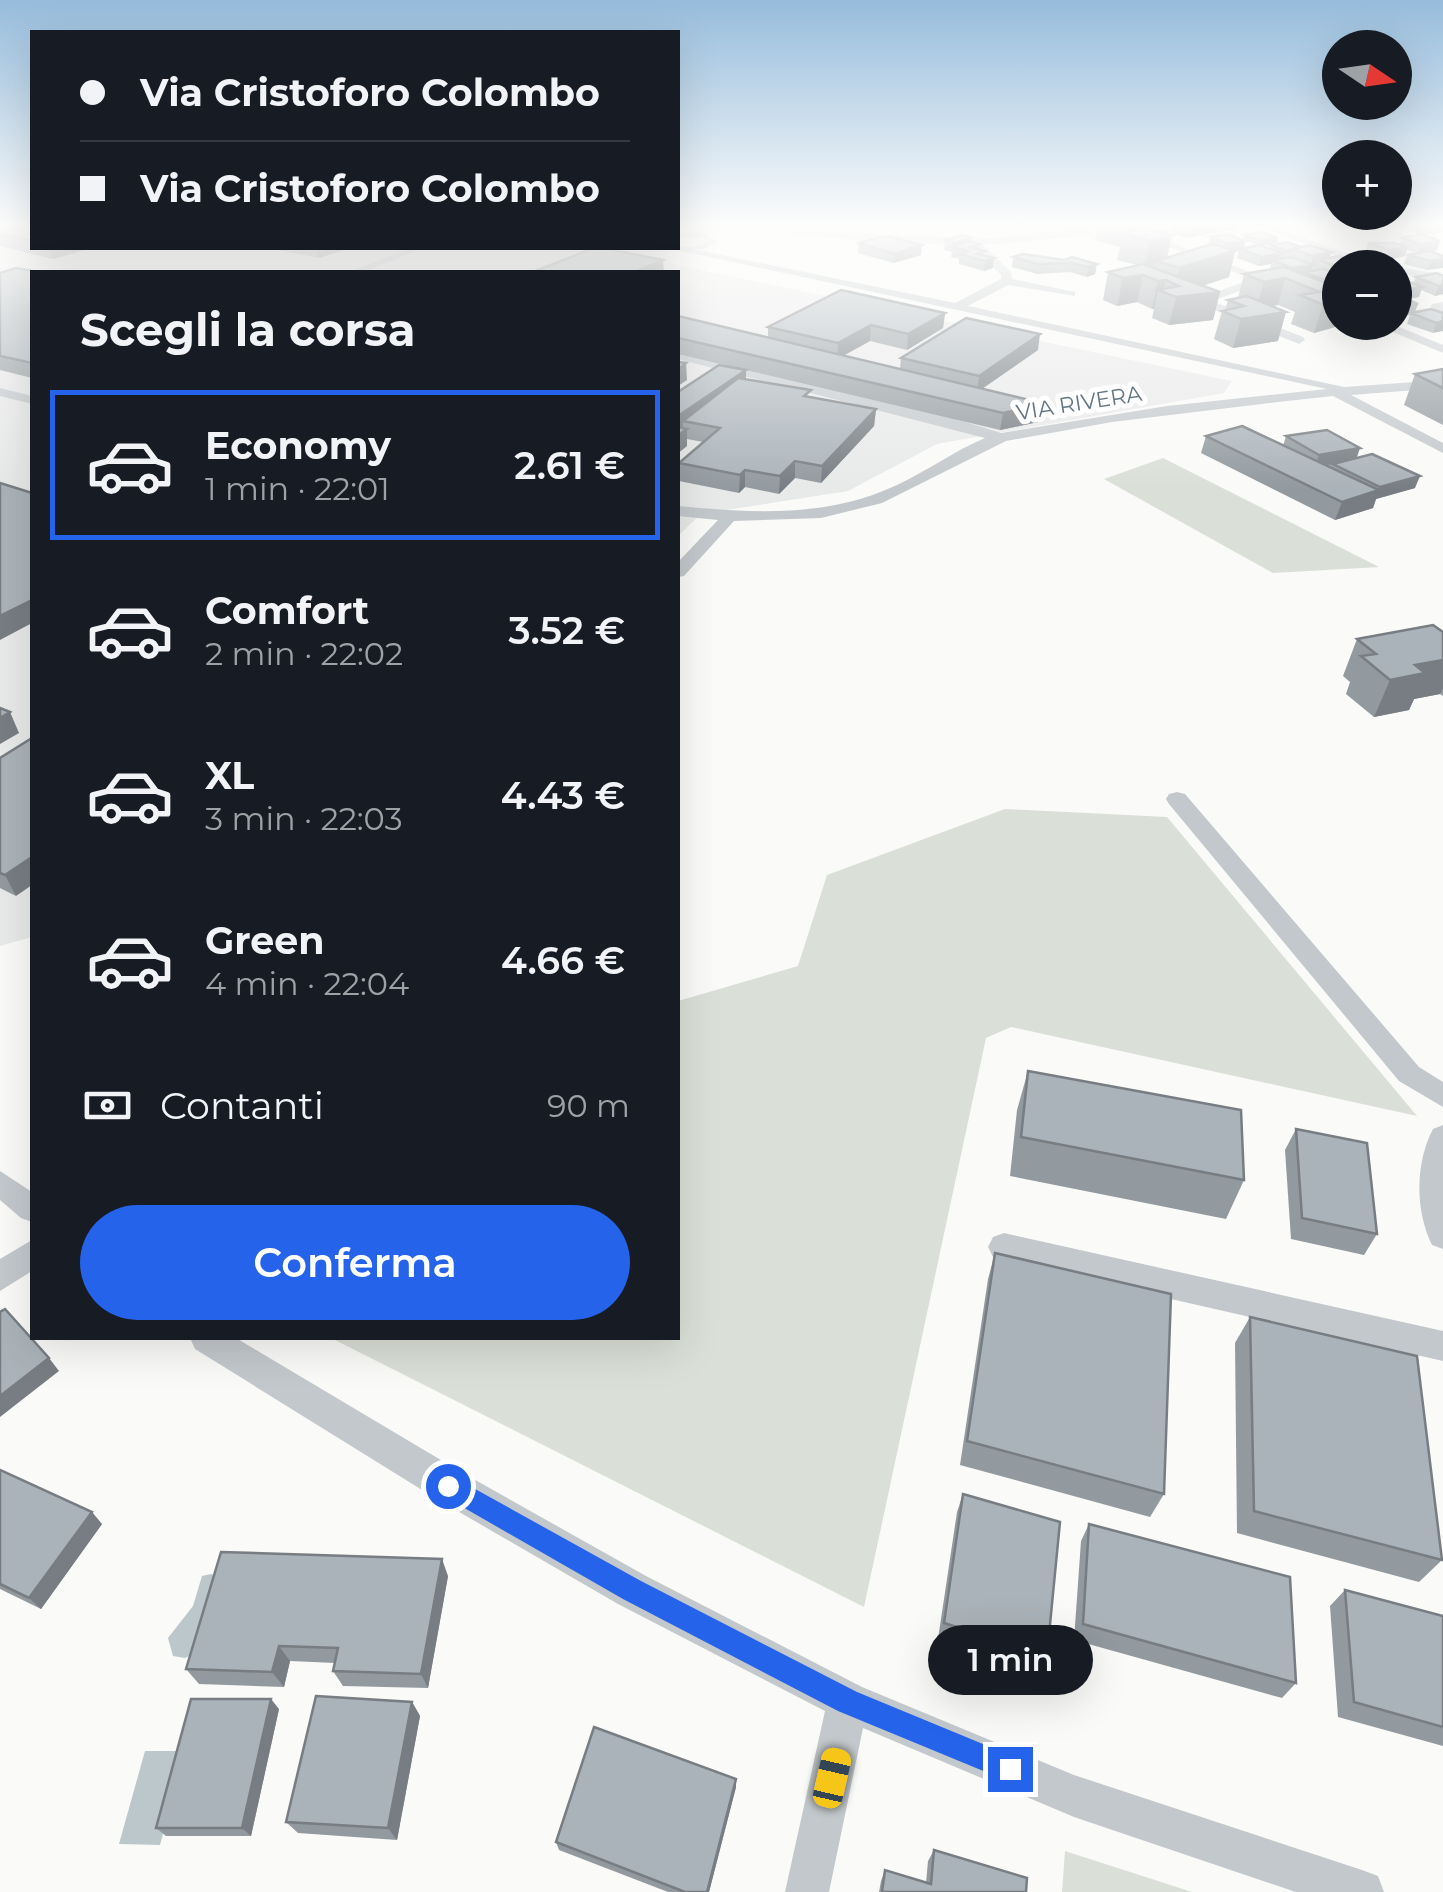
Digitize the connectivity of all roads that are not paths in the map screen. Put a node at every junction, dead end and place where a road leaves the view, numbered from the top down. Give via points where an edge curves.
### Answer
1 (982, 313) edge
2 (1232, 313) edge
3 (1412, 336) edge
4 (1299, 340) dead end
5 (1443, 348) edge
6 (680, 355) edge
7 (1443, 384) edge
8 (0, 392) edge
9 (1342, 392) junction
10 (30, 400) edge
11 (1000, 438) junction
12 (1443, 449) edge
13 (680, 511) edge
14 (729, 517) junction
15 (680, 570) edge
16 (1178, 800) dead end
17 (1443, 1096) edge
18 (1443, 1138) edge
19 (0, 1182) edge
20 (30, 1207) edge
21 (1443, 1236) edge
22 (1004, 1247) dead end
23 (30, 1255) edge
24 (0, 1277) edge
25 (210, 1340) edge
26 (1443, 1346) edge
27 (848, 1701) junction
28 (807, 1892) edge
29 (1362, 1892) edge

1 - 9 street via 1322,382
2 - 4 street
3 - 5 street
6 - 11 street
7 - 9 street, VIA RIVERA
8 - 10 street
9 - 11 street, VIA RIVERA
9 - 12 street
11 - 14 street, VIA RIVERA via 868,502
13 - 14 street, VIA RIVERA
14 - 15 street
16 - 17 street via 1409,1074
18 - 21 street via 1434,1182
19 - 20 street
22 - 26 street
23 - 24 street
25 - 27 street via 448,1486
27 - 28 street
27 - 29 street via 1074,1796

